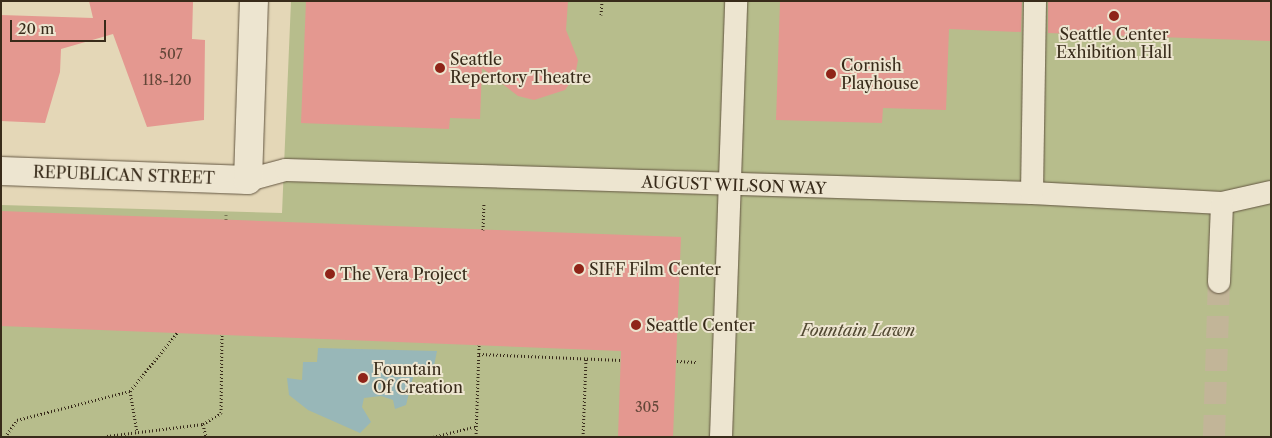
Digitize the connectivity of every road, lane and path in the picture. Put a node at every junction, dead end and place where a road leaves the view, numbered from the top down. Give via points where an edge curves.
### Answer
1 (254, 1) edge
2 (602, 1) edge
3 (736, 1) edge
4 (1035, 1) edge
5 (601, 15) dead end
6 (1, 171) edge
7 (248, 180) junction
8 (729, 186) junction
9 (1271, 192) edge
10 (1032, 193) junction
11 (1222, 203) junction
12 (1219, 282) tunnel mouth
13 (177, 333) dead end
14 (222, 335) dead end
15 (479, 346) dead end
16 (478, 354) junction
17 (586, 358) junction
18 (621, 360) dead end
19 (130, 391) junction
20 (203, 424) junction
21 (477, 426) junction
22 (137, 432) junction
23 (107, 436) edge
24 (5, 437) edge
25 (206, 437) edge
26 (433, 437) edge
27 (476, 437) edge
28 (583, 437) edge
29 (721, 437) edge

1 - 7 street
2 - 5 path
3 - 8 street
4 - 10 street
6 - 7 street, REPUBLICAN STREET
7 - 8 street, AUGUST WILSON WAY via 286,170
8 - 10 street, AUGUST WILSON WAY
8 - 29 street
9 - 11 street, AUGUST WILSON WAY
10 - 11 street, AUGUST WILSON WAY
11 - 12 street
13 - 19 path
14 - 20 path via 221,412
15 - 16 path
16 - 17 path
16 - 21 path
17 - 18 path
17 - 28 path
19 - 22 path
19 - 24 path via 16,420
20 - 22 path
20 - 25 path
21 - 26 path
21 - 27 path
22 - 23 path

